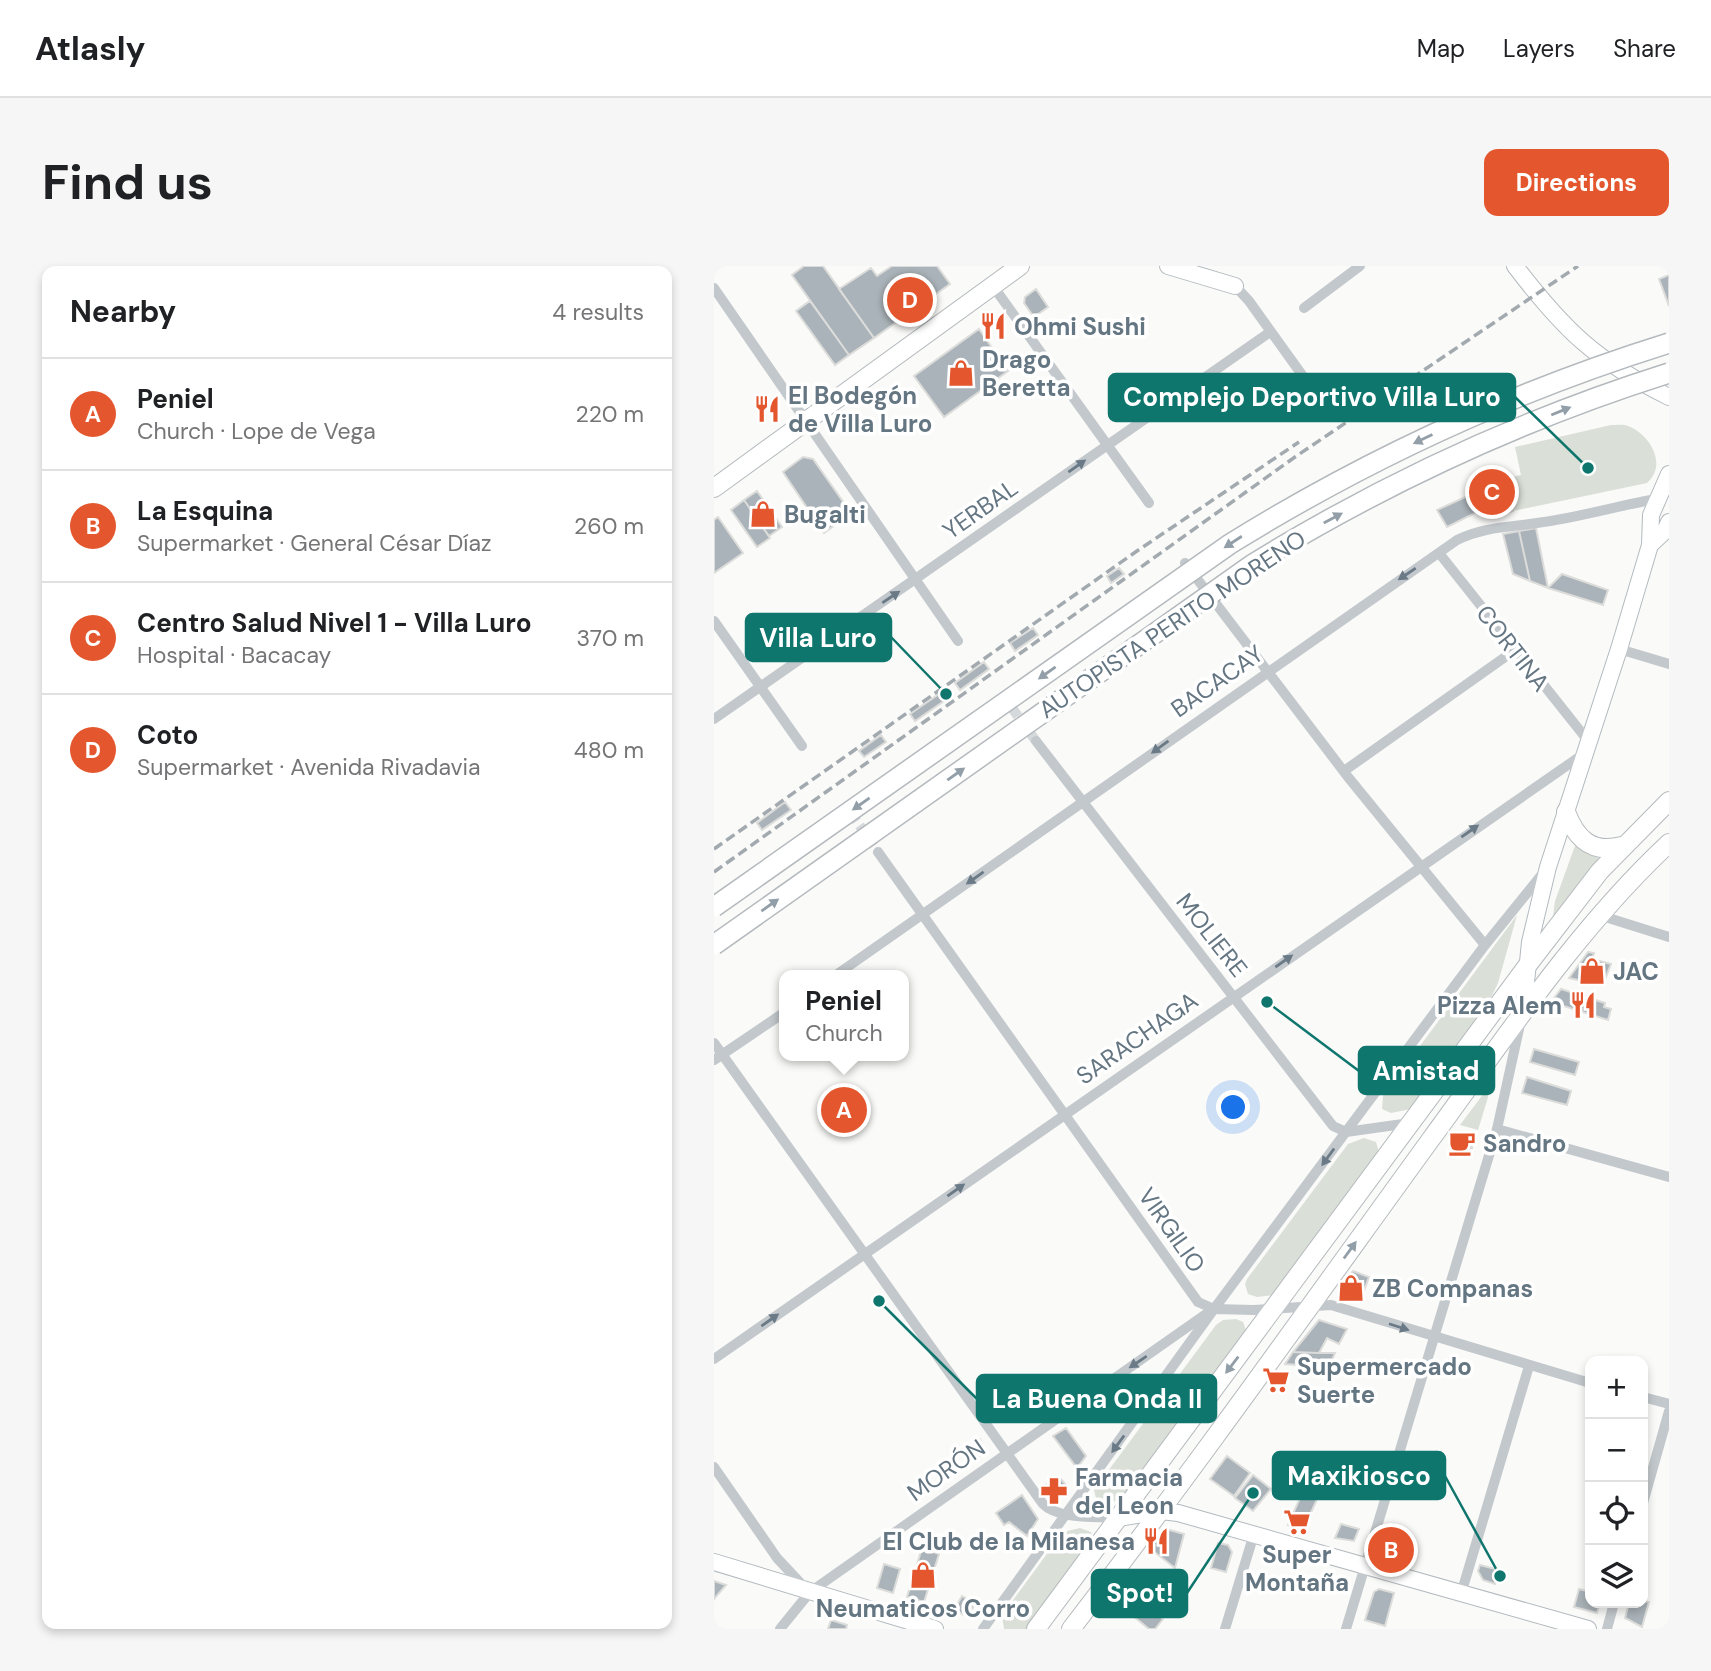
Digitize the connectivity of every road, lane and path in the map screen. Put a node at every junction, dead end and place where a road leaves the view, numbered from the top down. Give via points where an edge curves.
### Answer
1 (1020, 266) edge
2 (1168, 266) edge
3 (1212, 266) edge
4 (1360, 266) edge
5 (1515, 266) edge
6 (1201, 270) edge
7 (993, 286) junction
8 (1235, 286) junction
9 (714, 288) edge
10 (1304, 308) dead end
11 (1270, 332) junction
12 (1669, 343) edge
13 (1669, 373) edge
14 (1315, 393) dead end
15 (1669, 397) edge
16 (807, 421) junction
17 (1108, 444) junction
18 (1669, 474) edge
19 (714, 488) edge
20 (1656, 499) junction
21 (1149, 503) dead end
22 (1669, 522) edge
23 (1650, 545) junction
24 (1439, 552) junction
25 (1185, 563) dead end
26 (916, 580) junction
27 (714, 621) edge
28 (958, 641) dead end
29 (1619, 649) junction
30 (1515, 650) junction
31 (1669, 664) edge
32 (1267, 671) junction
33 (760, 686) junction
34 (714, 719) edge
35 (1035, 741) tunnel mouth
36 (802, 746) dead end
37 (1587, 747) junction
38 (1344, 771) junction
39 (1669, 801) edge
40 (1083, 802) junction
41 (1566, 812) junction
42 (1669, 843) edge
43 (1622, 846) junction
44 (878, 852) tunnel mouth
45 (1421, 866) junction
46 (1548, 867) junction
47 (714, 907) edge
48 (923, 915) junction
49 (1602, 916) junction
50 (1669, 937) edge
51 (714, 945) edge
52 (1485, 945) junction
53 (1527, 965) junction
54 (843, 970) edge
55 (1233, 996) junction
56 (1523, 1013) junction
57 (779, 1016) edge
58 (714, 1043) edge
59 (718, 1057) edge
60 (1065, 1114) junction
61 (1410, 1123) junction
62 (1497, 1129) junction
63 (1346, 1132) junction
64 (1669, 1177) edge
65 (864, 1254) junction
66 (1310, 1306) junction
67 (1214, 1308) junction
68 (1272, 1310) junction
69 (1435, 1338) junction
70 (714, 1359) edge
71 (1530, 1366) junction
72 (1585, 1382) edge
73 (1648, 1398) edge
74 (1669, 1404) edge
75 (1669, 1410) edge
76 (1006, 1454) junction
77 (714, 1467) edge
78 (1648, 1485) edge
79 (1161, 1511) junction
80 (1067, 1514) junction
81 (1118, 1518) junction
82 (1254, 1534) junction
83 (714, 1562) edge
84 (1365, 1566) junction
85 (810, 1592) junction
86 (1461, 1594) junction
87 (1613, 1608) edge
88 (780, 1629) edge
89 (935, 1629) edge
90 (983, 1629) edge
91 (1036, 1629) edge
92 (1072, 1629) edge
93 (1225, 1629) edge
94 (1346, 1629) edge
95 (1588, 1629) edge
96 (1607, 1629) edge

1 - 7 main road
2 - 6 street
3 - 8 street
4 - 10 street
5 - 15 street via 1551,313 1583,344
6 - 8 street
7 - 16 main road
7 - 17 street
8 - 11 street
9 - 16 street
11 - 14 street
11 - 17 street, YERBAL
12 -> 47 highway, AUTOPISTA PERITO MORENO, bridge via 1591,367 1464,419 1291,506 1230,544
51 -> 13 highway, AUTOPISTA PERITO MORENO, bridge via 1303,533 1469,449 1609,392
16 - 19 main road
16 - 26 street
17 - 21 street
26 -> 17 street, YERBAL
18 - 20 street
20 - 23 street via 1648,525
20 - 24 street, BACACAY via 1474,532
22 - 23 street
23 - 29 street
24 - 30 street, CORTINA
24 -> 32 street, BACACAY
25 - 32 street
26 - 28 street
33 -> 26 street, YERBAL
27 - 33 street
29 - 31 street
29 - 37 street
30 - 37 street, CORTINA
30 - 38 street
32 - 38 street
32 -> 40 street, BACACAY
33 - 34 street, YERBAL
33 - 36 street
35 - 40 street, MOLIERE
37 - 41 street
45 -> 37 street, SARACHAGA
38 - 45 street
39 - 43 main road
40 -> 48 street, BACACAY
40 - 55 street, MOLIERE
41 - 43 main road via 1577,836 1590,846
41 - 46 street
42 - 49 main road
43 - 53 main road
44 - 48 street, VIRGILIO
45 - 52 street
55 -> 45 street, SARACHAGA
46 - 52 street
46 - 53 street
48 - 54 street, BACACAY
48 - 60 street, VIRGILIO
49 - 50 street
49 - 56 main road
52 - 63 street
53 - 56 street
53 - 61 main road
55 - 60 street, SARACHAGA
55 - 63 street, MOLIERE via 1333,1126
56 - 62 street
66 -> 56 main road
57 - 59 street
58 - 59 street
59 - 65 street
65 -> 60 street, SARACHAGA
60 - 67 street, VIRGILIO via 1198,1302
61 - 63 street
61 - 68 main road
62 - 64 street
62 - 69 street
63 -> 67 street
70 -> 65 street, SARACHAGA
65 - 76 street
66 - 68 street
66 -> 69 street via 1331,1305
66 - 79 main road
67 - 68 street
67 -> 76 street, MORÓN
67 -> 80 street
68 -> 81 main road
69 - 71 street
69 - 84 street
71 - 72 street
71 - 86 street
73 - 74 street
75 - 78 street
76 - 80 street via 1049,1510
76 - 85 street, MORÓN
77 - 85 street via 777,1558
79 - 81 street
79 - 82 street
79 - 92 main road
80 - 81 street
80 - 90 street
81 - 91 main road
82 - 84 street
82 - 93 street
83 - 85 street
84 - 86 street
84 - 94 street
85 - 88 street, MORÓN
85 - 89 street
86 - 95 street
87 - 96 street

